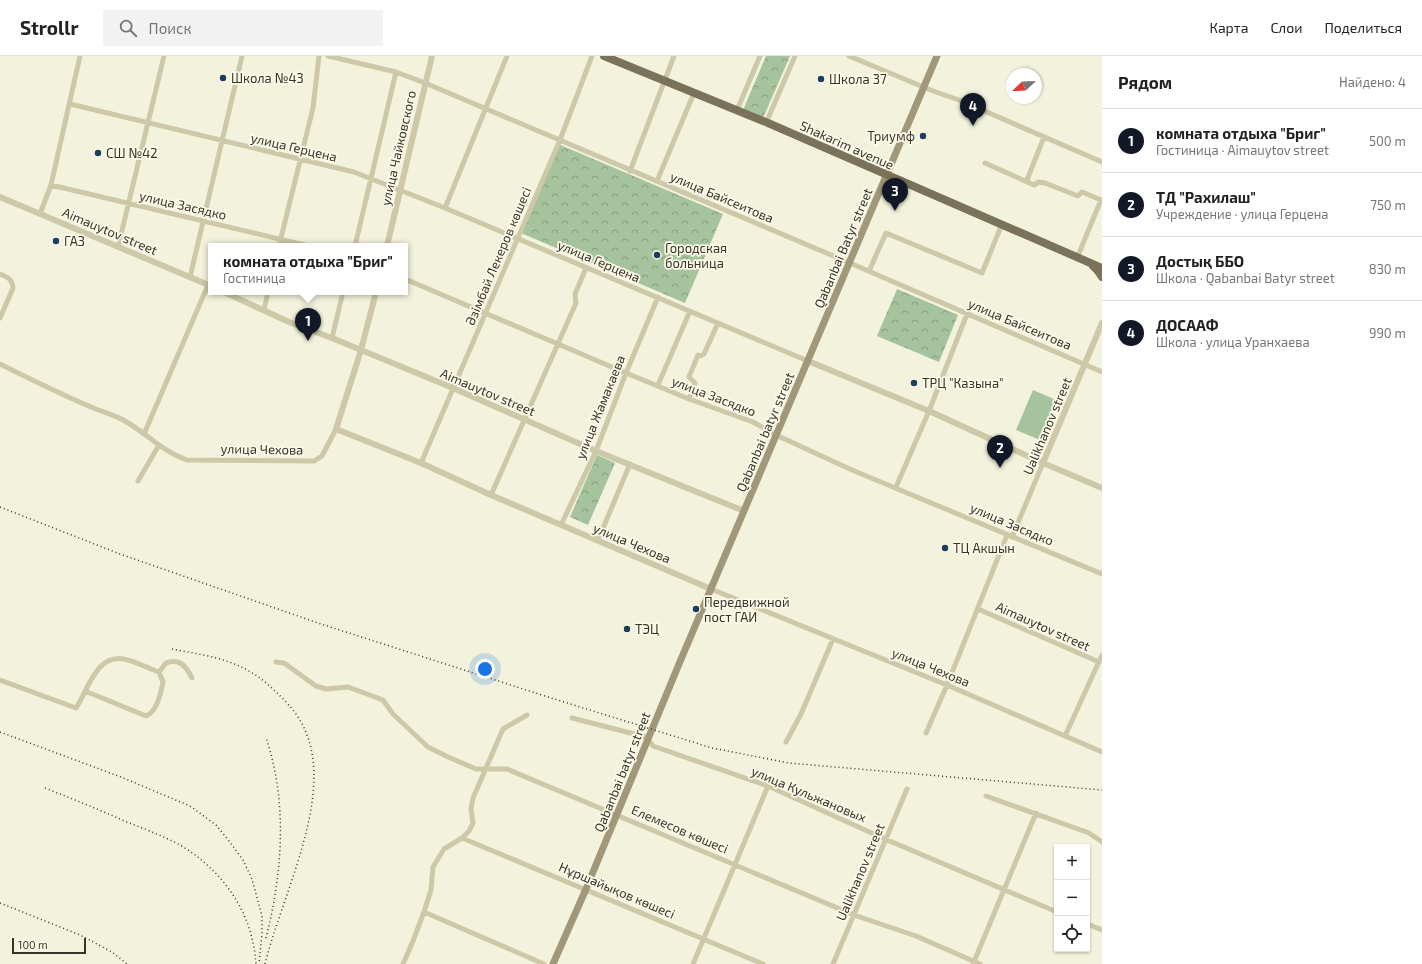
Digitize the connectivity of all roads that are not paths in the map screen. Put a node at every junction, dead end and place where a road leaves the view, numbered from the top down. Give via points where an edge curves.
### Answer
1 (80, 56) edge
2 (164, 56) edge
3 (242, 56) edge
4 (319, 56) edge
5 (328, 56) edge
6 (432, 56) edge
7 (507, 56) edge
8 (592, 56) edge
9 (604, 56) edge
10 (674, 56) edge
11 (760, 56) edge
12 (795, 56) edge
13 (849, 56) edge
14 (936, 56) edge
15 (396, 72) junction
16 (665, 81) junction
17 (425, 83) junction
18 (923, 87) junction
19 (694, 93) junction
20 (70, 104) junction
21 (486, 109) junction
22 (737, 110) junction
23 (148, 123) junction
24 (766, 123) junction
25 (1044, 136) junction
26 (560, 140) junction
27 (222, 141) junction
28 (300, 160) junction
29 (1102, 162) edge
30 (985, 163) dead end
31 (630, 171) junction
32 (887, 176) junction
33 (371, 178) junction
34 (1027, 180) junction
35 (657, 181) junction
36 (51, 185) junction
37 (400, 189) junction
38 (0, 197) edge
39 (1101, 199) edge
40 (128, 203) junction
41 (445, 208) junction
42 (40, 214) junction
43 (204, 221) junction
44 (1002, 224) junction
45 (518, 238) junction
46 (281, 240) junction
47 (280, 243) edge
48 (295, 243) edge
49 (356, 243) edge
50 (388, 243) edge
51 (118, 247) junction
52 (1077, 258) junction
53 (849, 262) junction
54 (1089, 263) junction
55 (586, 268) junction
56 (1102, 268) edge
57 (869, 271) junction
58 (0, 274) edge
59 (190, 276) junction
60 (1102, 277) edge
61 (408, 280) edge
62 (208, 284) edge
63 (208, 290) edge
64 (231, 295) edge
65 (267, 295) edge
66 (342, 295) edge
67 (375, 295) edge
68 (658, 297) junction
69 (264, 310) junction
70 (690, 311) junction
71 (486, 314) junction
72 (967, 314) junction
73 (0, 318) edge
74 (718, 323) junction
75 (1102, 323) edge
76 (332, 338) junction
77 (558, 345) junction
78 (361, 350) junction
79 (808, 361) junction
80 (0, 364) edge
81 (1085, 364) junction
82 (1102, 372) edge
83 (626, 373) junction
84 (658, 385) junction
85 (453, 388) junction
86 (689, 399) junction
87 (929, 411) junction
88 (526, 419) junction
89 (336, 429) junction
90 (144, 434) junction
91 (776, 435) junction
92 (159, 445) junction
93 (596, 451) junction
94 (421, 463) junction
95 (1043, 463) junction
96 (630, 464) junction
97 (138, 481) dead end
98 (896, 487) junction
99 (1102, 488) edge
100 (491, 495) junction
101 (744, 511) junction
102 (562, 525) junction
103 (1010, 536) junction
104 (598, 540) junction
105 (1102, 574) edge
106 (711, 589) junction
107 (978, 609) junction
108 (833, 639) junction
109 (1102, 655) edge
110 (276, 662) dead end
111 (1099, 662) junction
112 (159, 672) junction
113 (192, 678) dead end
114 (0, 680) edge
115 (947, 685) junction
116 (85, 691) junction
117 (527, 715) dead end
118 (572, 718) dead end
119 (926, 733) dead end
120 (1065, 736) junction
121 (648, 740) junction
122 (786, 742) dead end
123 (1102, 752) edge
124 (486, 770) junction
125 (768, 786) junction
126 (907, 789) dead end
127 (986, 796) dead end
128 (1036, 813) junction
129 (617, 815) junction
130 (462, 838) junction
131 (885, 839) junction
132 (1102, 842) edge
133 (735, 864) junction
134 (586, 889) junction
135 (1004, 890) junction
136 (1054, 911) edge
137 (424, 912) junction
138 (854, 915) junction
139 (1090, 925) edge
140 (1102, 930) edge
141 (703, 939) junction
142 (974, 963) edge
143 (403, 964) edge
144 (544, 964) edge
145 (553, 964) edge
146 (693, 964) edge
147 (762, 964) edge
148 (833, 964) edge
149 (980, 964) edge

1 - 20 street
2 - 23 street
3 - 27 street
4 - 28 street via 313,108
5 - 15 street, улица Байсеитова
6 - 17 street, улица Чайковского
7 - 21 street
8 - 26 street, Әзімбай Лекеров көшесі
9 - 16 main road, Shakarim avenue
10 - 16 street
11 - 22 street
12 - 24 street
13 - 18 street
14 - 18 main road, Qabanbai Batyr street
15 - 17 street, улица Байсеитова
15 - 33 street
16 - 19 main road, Shakarim avenue
16 - 31 street
17 - 21 street, улица Байсеитова
17 - 37 street, улица Чайковского
18 - 25 street
18 - 32 main road, Qabanbai Batyr street
19 - 22 main road, Shakarim avenue
19 - 35 street
20 - 23 street, улица Герцена
20 - 36 street
21 - 26 street, улица Байсеитова
21 - 41 street
22 - 24 main road, Shakarim avenue
23 - 27 street, улица Герцена
23 - 40 street
24 - 32 main road, Shakarim avenue
25 - 29 street
25 - 34 street
26 - 31 street, улица Байсеитова
26 - 45 street, Әзімбай Лекеров көшесі
27 - 28 street, улица Герцена
27 - 43 street
28 - 33 street, улица Герцена
28 - 46 street
30 - 34 street
31 - 35 street, улица Байсеитова
32 - 44 main road, Shakarim avenue
32 - 53 main road, Qabanbai Batyr street
33 - 37 street, улица Герцена
33 - 49 street
34 - 39 street via 1034,185 1039,182 1045,183 1078,196 1082,192
35 - 53 street, улица Байсеитова
36 - 40 street, улица Засядко
36 - 42 street
37 - 41 street, улица Герцена
37 - 50 street, улица Чайковского
38 - 42 street, Aimauytov street
39 - 52 street
40 - 43 street, улица Засядко
40 - 51 street
41 - 45 street, улица Герцена
42 - 51 street, Aimauytov street
43 - 46 street, улица Засядко
43 - 59 street
44 - 52 main road, Shakarim avenue
44 - 57 street via 982,273 886,233
45 - 55 street, улица Герцена
45 - 71 street, Әзімбай Лекеров көшесі
46 - 47 street
46 - 48 street, улица Засядко
51 - 59 street, Aimauytov street
52 - 54 main road, Shakarim avenue
53 - 57 street, улица Байсеитова
53 - 79 main road, Qabanbai Batyr street
54 - 56 main road, Shakarim avenue
54 - 60 main road
55 - 68 street, улица Герцена
55 - 77 street via 575,294 576,303
57 - 72 street, улица Байсеитова
58 - 73 street via 10,278 13,288
59 - 62 street, Aimauytov street
61 - 71 street, улица Засядко
63 - 90 street
64 - 69 street, Aimauytov street
65 - 69 street
66 - 76 street
67 - 78 street
68 - 70 street, улица Герцена
68 - 83 street, улица Жамакаева
69 - 76 street, Aimauytov street
70 - 74 street, улица Герцена
70 - 84 street
71 - 77 street, улица Засядко
71 - 85 street, Әзімбай Лекеров көшесі
72 - 81 street, улица Байсеитова
72 - 87 street
74 - 79 street, улица Герцена
74 - 86 street via 704,354 698,355 690,377 695,383
75 - 81 street, Ualikhanov street
76 - 78 street, Aimauytov street
77 - 83 street, улица Засядко
77 - 88 street
78 - 85 street, Aimauytov street
78 - 89 street
79 - 87 street, улица Герцена
79 - 91 main road, Qabanbai batyr street
80 - 90 street, улица Чехова via 124,420
81 - 82 street, улица Байсеитова
81 - 95 street, Ualikhanov street
83 - 84 street, улица Засядко
83 - 93 street, улица Жамакаева
84 - 86 street, улица Засядко
85 - 88 street, Aimauytov street
85 - 94 street, Әзімбай Лекеров көшесі
86 - 91 street, улица Засядко via 753,422
87 - 95 street, улица Герцена
87 - 98 street
88 - 93 street, Aimauytov street
88 - 100 street
89 - 92 street, улица Чехова via 322,456 314,461 187,460 177,457
89 - 94 street, улица Чехова
90 - 92 street, улица Чехова
91 - 98 street, улица Засядко
91 - 101 main road, Qabanbai batyr street
92 - 97 street
93 - 96 street, Aimauytov street
93 - 102 street, улица Жамакаева
94 - 100 street, улица Чехова
95 - 99 street, улица Герцена
95 - 103 street, Ualikhanov street
96 - 101 street, Aimauytov street
96 - 104 street
98 - 103 street, улица Засядко
100 - 102 street, улица Чехова
101 - 106 main road, Qabanbai batyr street
102 - 104 street, улица Чехова
103 - 105 street, улица Засядко
103 - 107 street, Ualikhanov street
104 - 106 street, улица Чехова
106 - 108 street, улица Чехова
106 - 121 main road, Qabanbai batyr street
107 - 111 street, Aimauytov street
107 - 115 street
108 - 115 street, улица Чехова
108 - 122 street via 802,714
109 - 111 street
110 - 124 street, Елемесов көшесі via 284,664 316,686 326,689 348,687 383,700 393,714 428,747 476,770
111 - 120 street
112 - 113 street via 166,663 178,661 186,667
112 - 116 street via 124,659 113,658 101,664
112 - 116 street via 162,686 154,711 146,716
114 - 116 street via 76,708
115 - 119 street
115 - 120 street, улица Чехова
117 - 124 street via 503,729
118 - 121 street, улица Кульжановых via 646,737
120 - 123 street, улица Чехова
121 - 125 street, улица Кульжановых via 653,746
121 - 129 main road, Qabanbai batyr street
124 - 129 street, Елемесов көшесі via 507,769
124 - 130 street via 473,798 473,824
125 - 131 street, улица Кульжановых
125 - 133 street
126 - 131 street, Ualikhanov street
127 - 128 street
128 - 132 street via 1089,833
128 - 135 street
129 - 133 street, Елемесов көшесі
129 - 134 main road, Qabanbai batyr street
130 - 134 street, Нұршайықов көшесі
130 - 137 street via 444,849 433,866 431,890
131 - 135 street, улица Кульжановых
131 - 138 street, Ualikhanov street
133 - 138 street, Елемесов көшесі
133 - 141 street
134 - 141 street, Нұршайықов көшесі
134 - 145 main road, Qabanbai batyr street
135 - 136 street, улица Кульжановых
135 - 142 street
137 - 143 street
137 - 144 street
138 - 142 street, Елемесов көшесі via 916,936
138 - 148 street, Ualikhanov street
139 - 140 street
141 - 146 street
141 - 147 street, Нұршайықов көшесі
142 - 149 street, Елемесов көшесі

